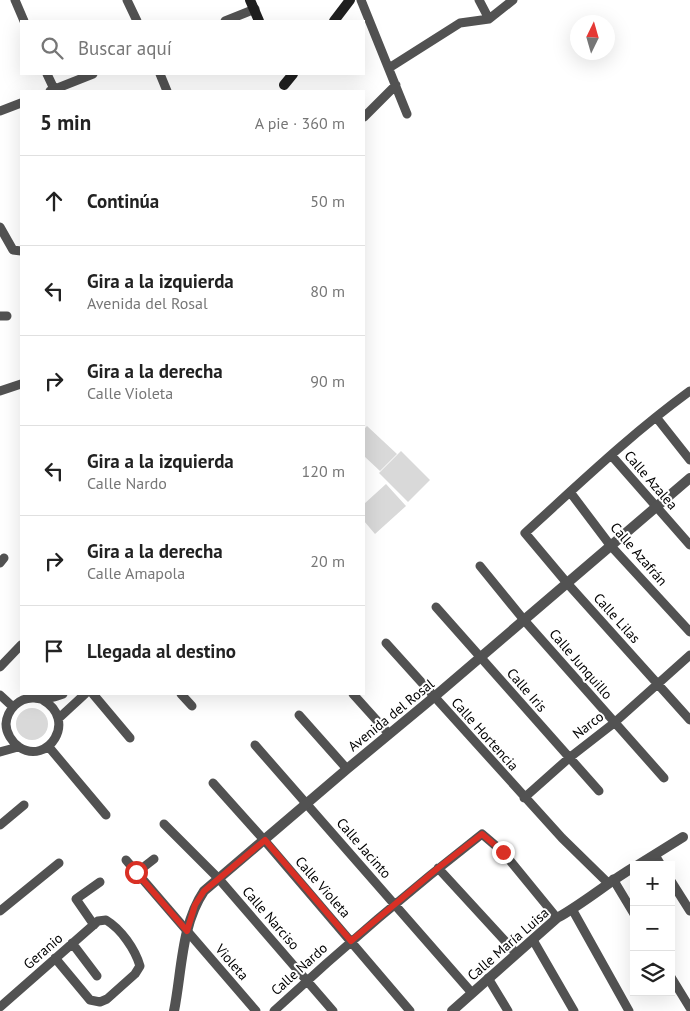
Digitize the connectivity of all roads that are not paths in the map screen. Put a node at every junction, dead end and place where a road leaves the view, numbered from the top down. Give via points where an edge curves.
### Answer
1 (15, 0) edge
2 (127, 0) edge
3 (350, 0) edge
4 (361, 0) edge
5 (479, 0) edge
6 (513, 0) edge
7 (252, 5) edge
8 (489, 19) junction
9 (24, 20) edge
10 (137, 20) edge
11 (227, 20) edge
12 (259, 20) edge
13 (335, 20) edge
14 (389, 68) junction
15 (47, 75) edge
16 (92, 75) edge
17 (160, 75) edge
18 (279, 75) edge
19 (292, 75) edge
20 (396, 85) junction
21 (283, 89) edge
22 (53, 90) edge
23 (55, 90) edge
24 (168, 90) edge
25 (20, 102) edge
26 (0, 111) edge
27 (407, 114) dead end
28 (365, 116) edge
29 (0, 226) edge
30 (17, 250) edge
31 (20, 384) edge
32 (0, 391) edge
33 (690, 391) edge
34 (656, 417) junction
35 (611, 455) junction
36 (690, 460) edge
37 (690, 478) edge
38 (570, 492) junction
39 (656, 507) junction
40 (610, 544) junction
41 (690, 545) edge
42 (480, 566) dead end
43 (567, 583) junction
44 (436, 607) dead end
45 (524, 620) junction
46 (690, 632) edge
47 (386, 643) dead end
48 (20, 646) edge
49 (690, 655) edge
50 (481, 658) junction
51 (0, 667) edge
52 (658, 682) junction
53 (0, 695) edge
54 (60, 695) edge
55 (84, 695) edge
56 (94, 695) edge
57 (182, 695) edge
58 (354, 695) edge
59 (434, 697) junction
60 (43, 700) junction
61 (192, 706) dead end
62 (13, 707) junction
63 (299, 715) dead end
64 (8, 716) junction
65 (59, 718) junction
66 (690, 720) edge
67 (614, 722) junction
68 (0, 724) edge
69 (388, 734) junction
70 (130, 738) dead end
71 (255, 745) dead end
72 (18, 746) junction
73 (48, 746) junction
74 (0, 752) edge
75 (569, 758) junction
76 (347, 769) junction
77 (664, 778) dead end
78 (213, 783) dead end
79 (599, 791) dead end
80 (524, 798) junction
81 (308, 804) junction
82 (24, 805) dead end
83 (106, 815) dead end
84 (164, 824) dead end
85 (0, 825) edge
86 (683, 837) dead end
87 (265, 840) junction
88 (655, 855) junction
89 (154, 858) dead end
90 (126, 860) dead end
91 (645, 861) edge
92 (659, 861) edge
93 (59, 863) dead end
94 (438, 868) junction
95 (630, 869) edge
96 (136, 872) junction
97 (219, 879) junction
98 (610, 881) junction
99 (100, 882) dead end
100 (675, 887) edge
101 (395, 904) junction
102 (630, 908) edge
103 (572, 909) junction
104 (0, 911) edge
105 (690, 911) edge
106 (557, 918) junction
107 (94, 925) junction
108 (187, 931) junction
109 (533, 940) junction
110 (351, 941) junction
111 (72, 943) junction
112 (516, 953) junction
113 (55, 958) junction
114 (97, 976) dead end
115 (488, 978) junction
116 (307, 981) junction
117 (675, 984) edge
118 (472, 993) junction
119 (0, 1007) edge
120 (690, 1008) edge
121 (459, 1009) edge
122 (176, 1010) edge
123 (256, 1011) edge
124 (274, 1011) edge
125 (333, 1011) edge
126 (410, 1011) edge
127 (508, 1011) edge
128 (574, 1011) edge
129 (630, 1011) edge

1 - 9 street
2 - 10 street
3 - 13 main road
4 - 14 street
5 - 8 street
6 - 8 street
7 - 11 street
7 - 12 main road
8 - 14 street via 460,23
14 - 20 street
15 - 22 street
16 - 23 street
17 - 24 street
18 - 21 main road
19 - 21 main road
20 - 27 street
20 - 28 street
25 - 26 street
29 - 30 street
31 - 32 street
33 - 34 street
34 - 35 street
34 - 36 street
35 - 38 street
35 - 39 street, Calle Azalea
37 - 39 street, Avenida del Rosal
38 - 40 street, Calle Azafrán
38 - 43 street, Calle Lilas via 526,533
39 - 40 street, Avenida del Rosal
39 - 41 street, Calle Azalea
40 - 43 street, Avenida del Rosal
40 - 46 street, Calle Azafrán
42 - 45 street, Calle Junquillo
43 - 45 street, Avenida del Rosal
43 - 52 street, Calle Lilas
44 - 50 street, Calle Iris
45 - 50 street, Avenida del Rosal
45 - 67 street, Calle Junquillo
47 - 59 street, Calle Hortencia
48 - 51 street
49 - 52 street, Narco
50 - 59 street, Avenida del Rosal
50 - 75 street, Calle Iris
52 - 66 street, Calle Lilas
52 - 67 street, Narco
53 - 62 street
54 - 60 street
55 - 65 street
56 - 70 street
57 - 61 street
58 - 69 street
59 - 69 street, Avenida del Rosal
59 - 80 street, Calle Hortencia
60 - 62 street via 22,700
60 - 65 street via 50,704
62 - 64 street
63 - 76 street
64 - 68 street
64 - 72 street via 6,726 10,738
65 - 73 street via 58,734
67 - 75 street, Narco
67 - 77 street, Calle Junquillo
69 - 76 street, Avenida del Rosal
71 - 81 street, Calle Jacinto
72 - 73 street via 33,751
72 - 74 street
73 - 83 street
75 - 79 street, Calle Iris
75 - 80 street, Narco
76 - 81 street, Avenida del Rosal
78 - 87 street, Calle Violeta
80 - 98 street
81 - 87 street, Avenida del Rosal
81 - 101 street, Calle Jacinto
82 - 85 street
84 - 97 street, Calle Narciso
86 - 88 street
87 - 97 street, Avenida del Rosal
87 - 110 street, Calle Violeta
88 - 91 street
88 - 92 street
89 - 96 street
90 - 96 street, Violeta
93 - 104 street
94 - 101 street, Calle Nardo
94 - 106 street, Calle Nardo via 482,834 503,852
94 - 112 street
95 - 98 street, Calle María Luisa
96 - 108 street, Violeta
97 - 108 street, Avenida del Rosal via 204,891 195,905
97 - 116 street, Calle Narciso
98 - 102 street
98 - 103 street, Calle María Luisa
99 - 107 street via 76,899
100 - 105 street
101 - 110 street, Calle Nardo
101 - 118 street, Calle Jacinto
103 - 106 street, Calle María Luisa
103 - 129 street
106 - 109 street, Calle María Luisa
107 - 111 street, Geranio
107 - 113 street, Geranio via 106,920 112,924 136,954 140,966 107,999 100,1002 90,1000
108 - 122 street, Avenida del Rosal
108 - 123 street, Violeta
109 - 112 street, Calle María Luisa
109 - 128 street
110 - 116 street, Calle Nardo
110 - 126 street, Calle Violeta
111 - 113 street, Geranio
111 - 114 street
112 - 115 street, Calle María Luisa
113 - 119 street, Geranio
115 - 118 street, Calle María Luisa
115 - 127 street
116 - 124 street, Calle Nardo
116 - 125 street, Calle Narciso
117 - 120 street
118 - 121 street, Calle María Luisa

